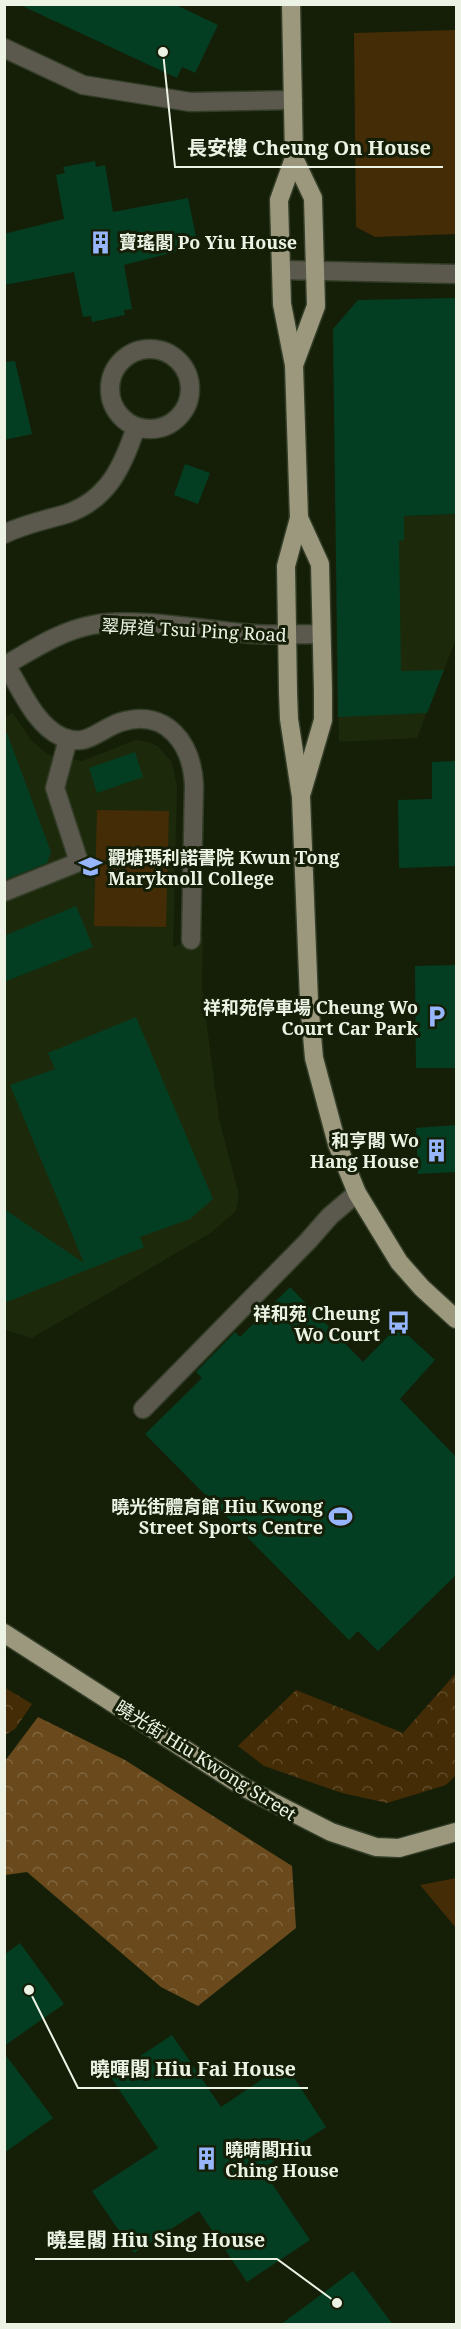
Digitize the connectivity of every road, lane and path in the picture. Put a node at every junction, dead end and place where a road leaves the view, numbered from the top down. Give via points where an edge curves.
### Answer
1 (291, 4) edge
2 (4, 48) edge
3 (293, 100) junction
4 (294, 158) junction
5 (281, 270) junction
6 (316, 270) junction
7 (456, 274) edge
8 (294, 365) junction
9 (136, 427) junction
10 (299, 518) junction
11 (4, 534) edge
12 (287, 634) junction
13 (321, 634) junction
14 (5, 666) edge
15 (68, 739) junction
16 (301, 796) junction
17 (4, 892) edge
18 (191, 940) dead end
19 (357, 1193) junction
20 (456, 1319) edge
21 (142, 1408) dead end
22 (4, 1633) edge
23 (456, 1832) edge

1 - 3 main road
2 - 3 street via 83,85 190,102
3 - 4 main road
4 - 5 main road via 279,200
4 - 6 main road via 313,198
5 - 6 street
5 - 8 main road via 282,304
6 - 7 street
6 - 8 main road via 316,306
8 - 10 main road
9 - 9 street via 116,412 109,389 111,376 126,356 139,350 166,352 178,359 186,371 190,398 175,421 162,428
9 - 11 street via 116,476 95,500
10 - 12 main road via 286,566
10 - 13 main road via 320,564
12 - 13 street, 翠屏道 Tsui Ping Road
12 - 14 street, 翠屏道 Tsui Ping Road via 108,623 65,633
12 - 16 main road via 289,718
13 - 16 main road via 323,720
14 - 15 street via 44,723
15 - 17 street via 55,788 79,861
15 - 18 street via 83,741 123,722 145,719 167,727 182,742 193,771
16 - 19 main road via 315,1058 337,1144
19 - 20 main road via 399,1262
19 - 21 street
22 - 23 main road, 曉光街 Hiu Kwong Street via 245,1788 331,1832 376,1847 399,1848

